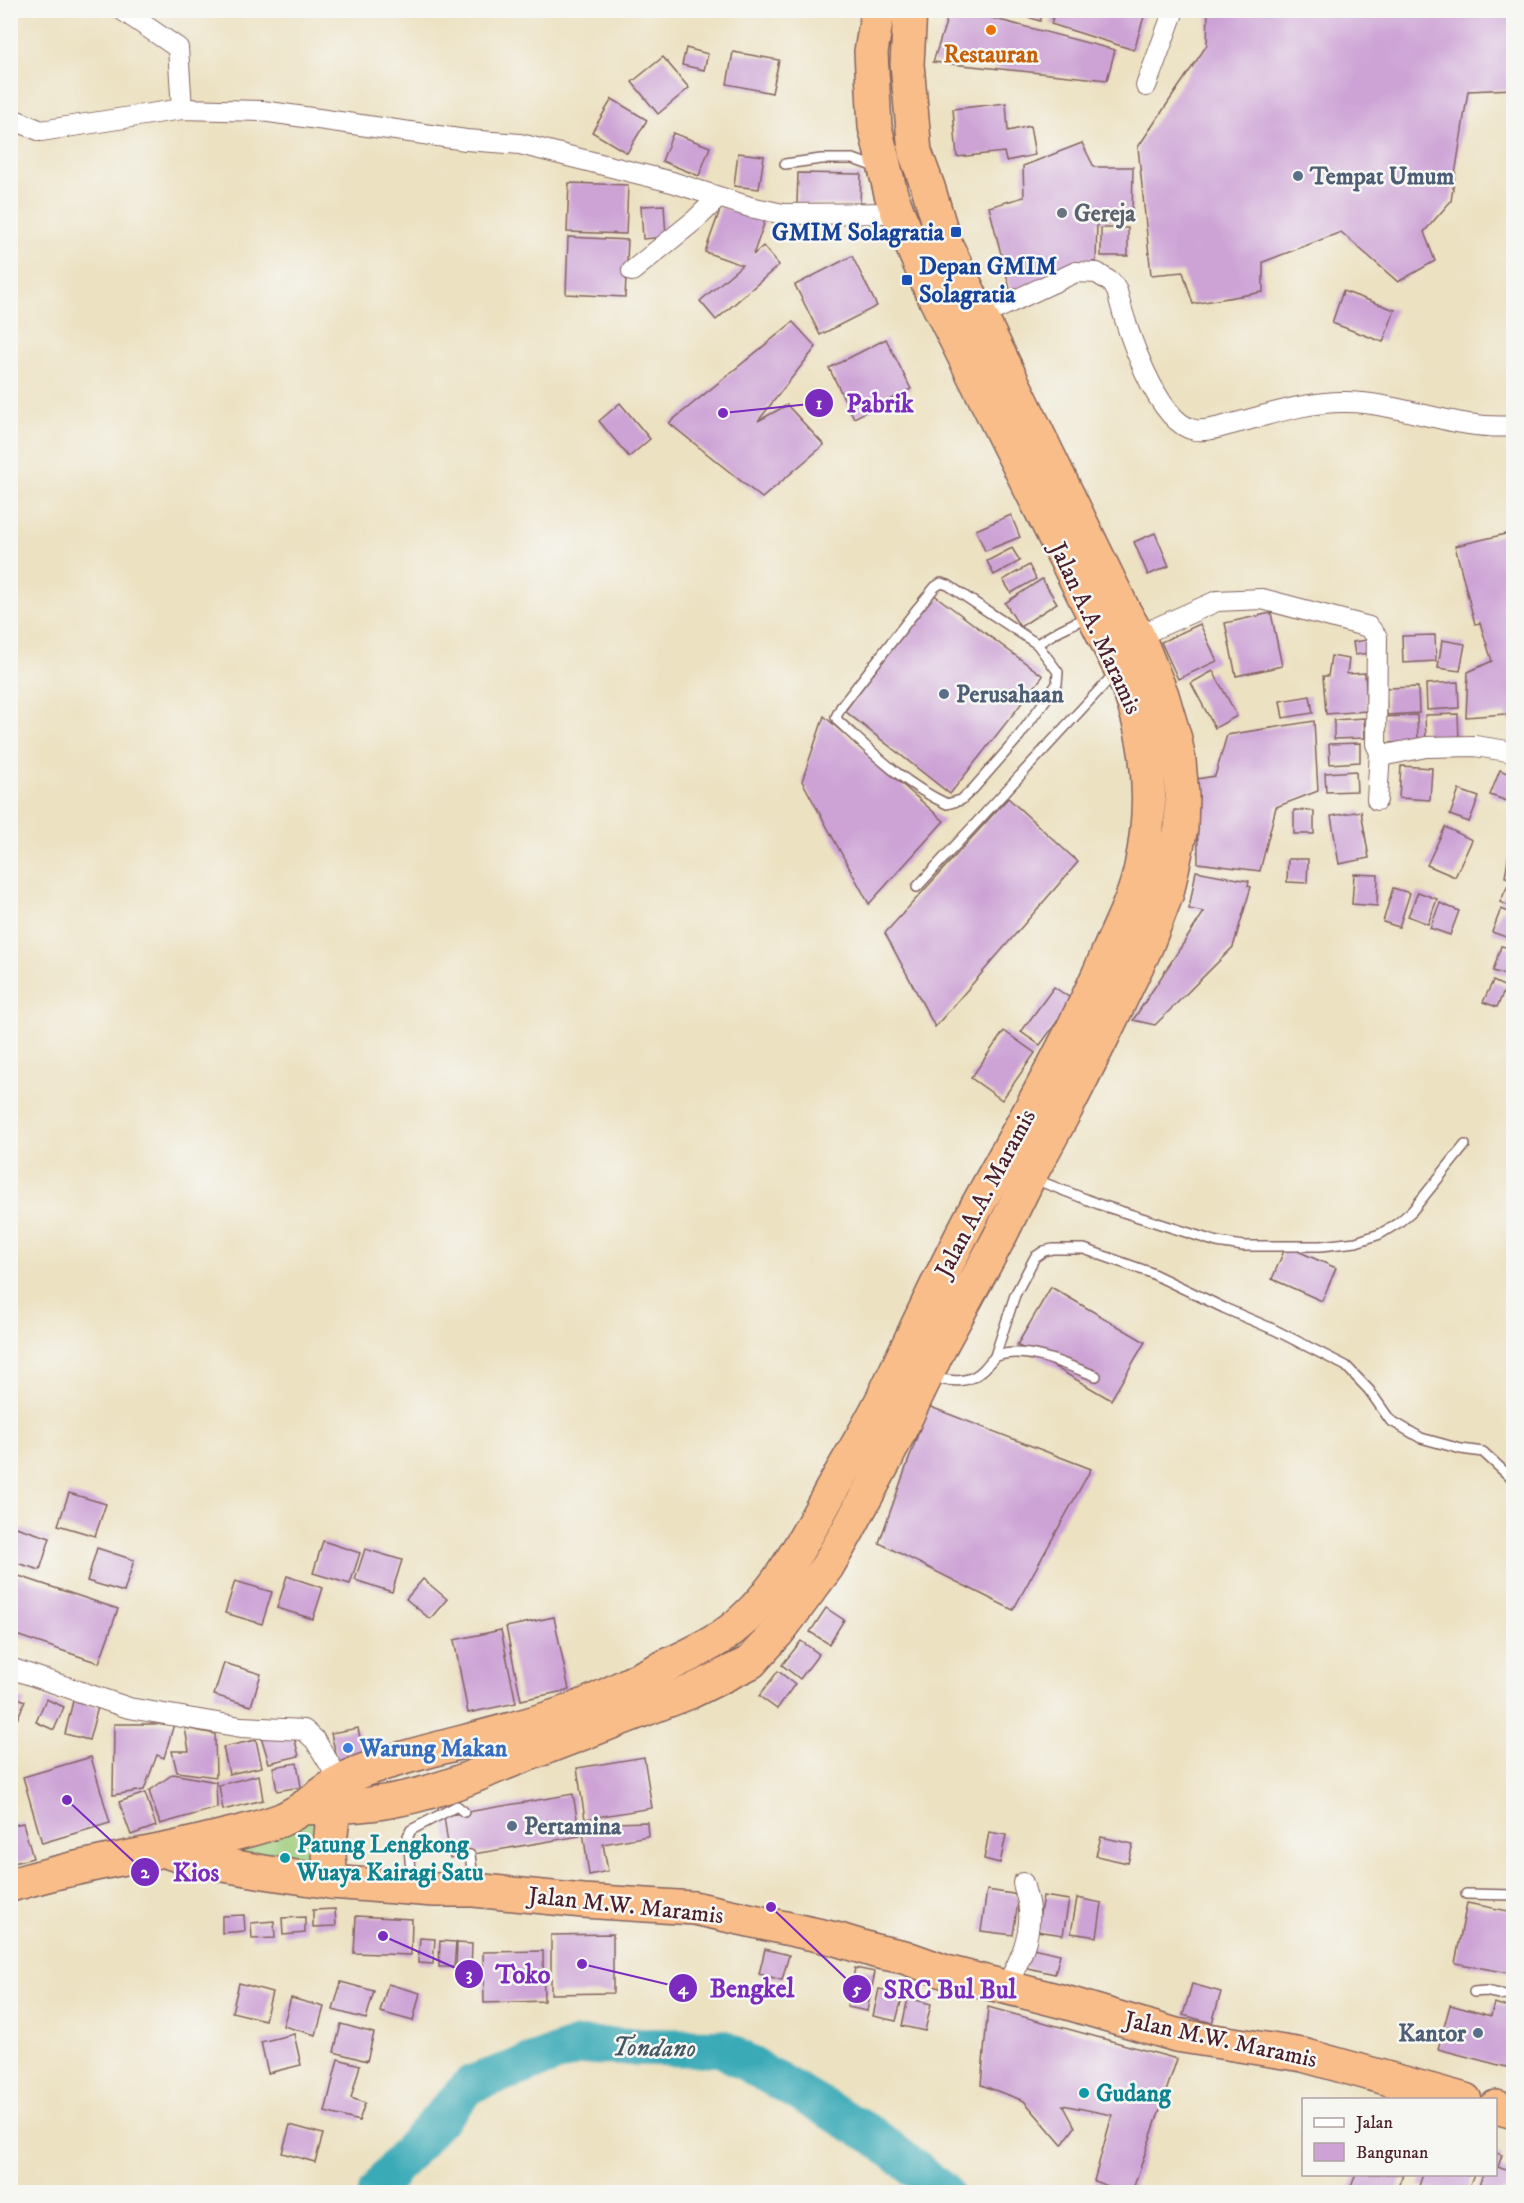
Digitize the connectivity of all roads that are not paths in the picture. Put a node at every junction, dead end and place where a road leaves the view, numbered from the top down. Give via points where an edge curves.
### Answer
1 (122, 10) edge
2 (878, 10) edge
3 (910, 10) edge
4 (1174, 10) edge
5 (1146, 86) dead end
6 (182, 109) junction
7 (10, 118) edge
8 (785, 164) dead end
9 (886, 171) junction
10 (718, 198) junction
11 (898, 213) junction
12 (632, 270) dead end
13 (981, 316) junction
14 (1514, 426) edge
15 (1094, 614) junction
16 (1138, 636) junction
17 (1037, 644) junction
18 (1120, 668) junction
19 (1380, 752) junction
20 (1514, 752) edge
21 (1377, 800) dead end
22 (917, 887) dead end
23 (1465, 1145) dead end
24 (1029, 1176) junction
25 (995, 1356) junction
26 (1096, 1377) dead end
27 (926, 1378) junction
28 (893, 1412) junction
29 (1508, 1474) dead end
30 (10, 1668) edge
31 (326, 1798) junction
32 (464, 1812) dead end
33 (163, 1851) junction
34 (470, 1855) dead end
35 (331, 1882) junction
36 (1023, 1883) dead end
37 (10, 1884) edge
38 (412, 1888) junction
39 (474, 1890) junction
40 (1466, 1894) dead end
41 (1514, 1895) edge
42 (1005, 1988) junction
43 (1474, 1992) dead end
44 (1514, 1997) edge
45 (1458, 2098) edge
46 (1497, 2108) edge
47 (1514, 2112) edge

1 - 6 street via 178,48
2 - 9 highway, Jalan A.A. Maramis via 871,52 875,127
3 - 13 highway via 907,64 915,152 945,243
4 - 5 street
6 - 7 street via 41,131
6 - 10 street via 262,111 520,144 672,182
8 - 9 lane via 853,159
9 - 11 highway, Jalan A.A. Maramis
10 - 11 street via 783,214
10 - 12 street
11 - 15 highway, Jalan A.A. Maramis via 930,288
13 - 14 street via 1076,272 1097,273 1117,291 1138,357 1156,394 1176,419 1192,430 1322,403 1346,402 1378,404 1473,424
13 - 16 highway
15 - 17 lane
15 - 18 highway, Jalan A.A. Maramis
16 - 19 street via 1217,601 1262,599 1369,627 1377,636 1376,744
16 - 24 highway via 1175,739 1182,795 1181,828 1167,893 1146,947
17 - 17 lane via 1059,672 1057,684 1017,739 961,800 947,804 923,793 837,721 841,707 941,583
18 - 22 lane
18 - 28 highway, Jalan A.A. Maramis via 1133,697 1149,771 1149,819 1140,871 1063,1051 940,1278
19 - 20 street via 1386,755 1426,747 1465,746
19 - 21 street
23 - 24 lane via 1398,1223 1356,1242 1321,1246 1268,1247 1217,1242 1101,1205
24 - 27 highway
25 - 26 lane via 1018,1352 1058,1361
25 - 27 lane via 977,1376 958,1382
25 - 29 lane via 1015,1295 1035,1257 1053,1249 1084,1249 1149,1272 1346,1366 1390,1420 1421,1438 1483,1452
27 - 28 highway
28 - 31 highway, Jalan A.A. Maramis via 777,1581 726,1634 693,1655 567,1713 383,1764
28 - 31 highway via 847,1532 827,1567 751,1662 690,1692 437,1790 371,1804
30 - 31 street via 129,1708 241,1727 304,1730 315,1740
31 - 33 highway, Jalan A.A. Maramis via 253,1830
31 - 35 highway
32 - 38 lane via 457,1806 411,1830 408,1836
33 - 35 highway, Jalan M.W. Maramis via 195,1860
33 - 37 highway, Jalan A.A. Maramis
34 - 39 lane
35 - 38 highway, Jalan M.W. Maramis
36 - 42 street via 1029,1911 1025,1944
38 - 39 highway, Jalan M.W. Maramis
39 - 42 highway, Jalan M.W. Maramis via 694,1908 836,1939
40 - 41 lane
42 - 45 highway, Jalan M.W. Maramis via 1176,2035 1303,2055
43 - 44 lane
46 - 47 highway

